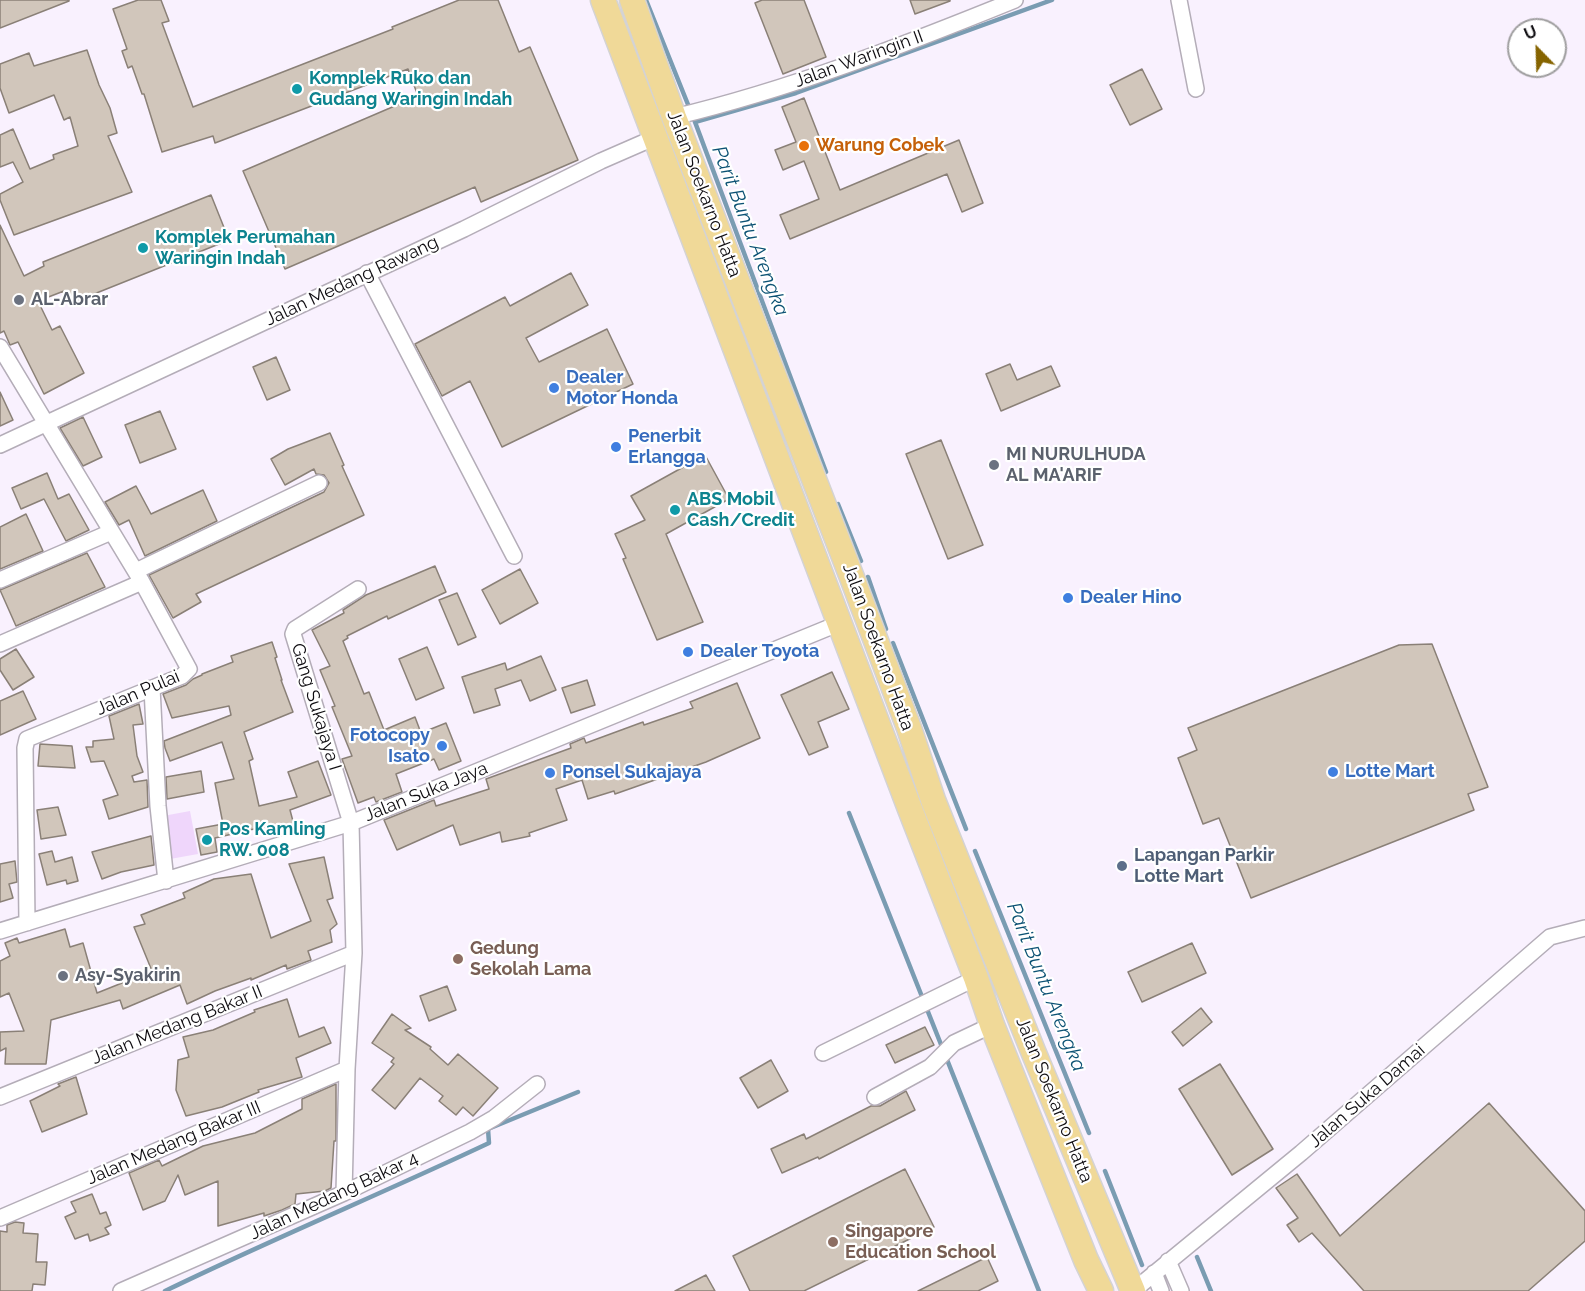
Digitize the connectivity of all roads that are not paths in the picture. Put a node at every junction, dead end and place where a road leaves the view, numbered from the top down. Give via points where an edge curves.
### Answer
1 (603, 0) edge
2 (632, 0) edge
3 (1015, 0) edge
4 (1179, 0) edge
5 (1196, 89) dead end
6 (677, 116) junction
7 (656, 137) junction
8 (367, 273) junction
9 (0, 348) edge
10 (47, 423) junction
11 (0, 445) edge
12 (319, 483) dead end
13 (111, 532) junction
14 (514, 556) dead end
15 (139, 577) junction
16 (0, 580) edge
17 (358, 589) dead end
18 (840, 623) junction
19 (0, 644) edge
20 (152, 688) junction
21 (933, 800) junction
22 (910, 809) junction
23 (351, 823) junction
24 (166, 881) junction
25 (27, 923) junction
26 (1585, 928) edge
27 (0, 931) edge
28 (354, 953) junction
29 (976, 978) junction
30 (992, 1025) junction
31 (823, 1053) dead end
32 (347, 1069) junction
33 (537, 1084) dead end
34 (0, 1097) edge
35 (875, 1098) dead end
36 (344, 1193) junction
37 (0, 1218) edge
38 (1168, 1261) junction
39 (1154, 1273) junction
40 (121, 1291) edge
41 (1101, 1291) edge
42 (1133, 1291) edge
43 (1161, 1291) edge
44 (1181, 1291) edge

1 - 7 main road, Jalan Soekarno Hatta
2 - 6 main road, Jalan Soekarno Hatta
3 - 6 street, Jalan Waringin II via 791,84
4 - 5 street
6 - 21 main road, Jalan Soekarno Hatta
7 - 8 street, Jalan Medang Rawang
7 - 18 main road, Jalan Soekarno Hatta
8 - 10 street, Jalan Medang Rawang
8 - 14 street
9 - 10 street, Jalan Pulai
10 - 11 street, Jalan Medang Rawang
10 - 13 street, Jalan Pulai
12 - 15 street
13 - 15 street, Jalan Pulai
13 - 16 street
15 - 19 street
15 - 20 street, Jalan Pulai via 189,669 182,676
17 - 23 street, Gang Sukajaya I via 293,634
18 - 22 main road, Jalan Soekarno Hatta
18 - 23 street, Jalan Suka Jaya
20 - 24 street
20 - 25 street, Jalan Pulai via 27,739
21 - 22 main road
21 - 42 main road, Jalan Soekarno Hatta
22 - 29 main road, Jalan Soekarno Hatta
23 - 24 street, Jalan Suka Jaya
23 - 28 street
24 - 25 street, Jalan Suka Jaya
25 - 27 street, Jalan Suka Jaya
26 - 38 street, Jalan Suka Damai via 1550,937 1301,1153
28 - 32 street
28 - 34 street, Jalan Medang Bakar II
29 - 30 main road, Jalan Soekarno Hatta
29 - 31 street
30 - 35 street via 954,1043 930,1067
30 - 41 main road, Jalan Soekarno Hatta
32 - 36 street
32 - 37 street, Jalan Medang Bakar III
33 - 36 street, Jalan Medang Bakar 4 via 470,1132
36 - 40 street, Jalan Medang Bakar 4
38 - 39 street, Jalan Suka Damai
38 - 44 street
39 - 42 street, Jalan Suka Damai
39 - 43 street

